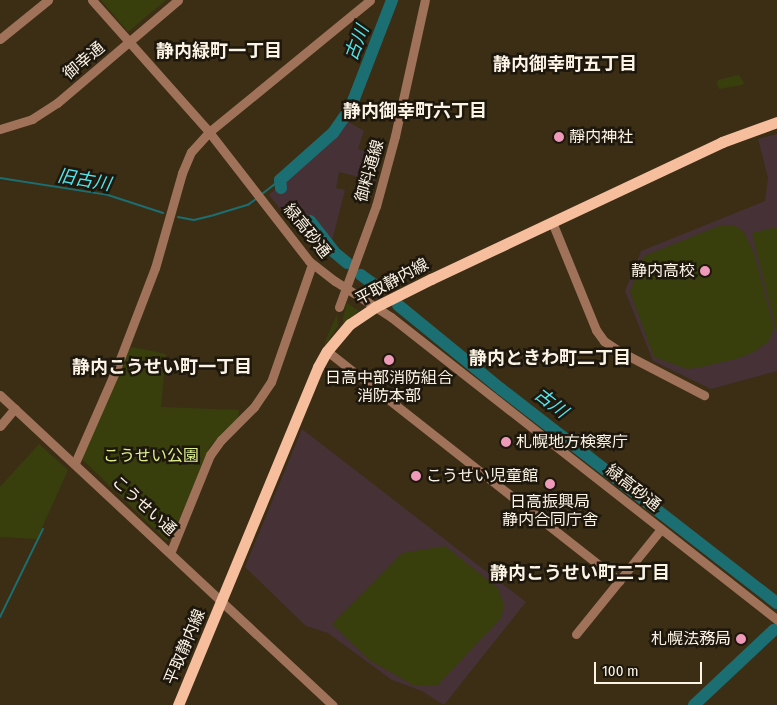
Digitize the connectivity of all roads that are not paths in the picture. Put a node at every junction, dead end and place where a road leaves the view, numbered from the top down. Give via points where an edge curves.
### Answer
1 (48, 0) edge
2 (92, 0) edge
3 (178, 0) edge
4 (370, 0) edge
5 (425, 0) edge
6 (0, 39) edge
7 (128, 43) junction
8 (777, 122) edge
9 (0, 129) edge
10 (209, 132) junction
11 (552, 222) junction
12 (312, 264) junction
13 (346, 289) junction
14 (339, 306) dead end
15 (375, 307) junction
16 (327, 351) junction
17 (0, 395) edge
18 (704, 395) dead end
19 (15, 408) junction
20 (0, 426) edge
21 (75, 464) junction
22 (661, 528) junction
23 (171, 551) junction
24 (618, 581) junction
25 (222, 600) junction
26 (777, 620) edge
27 (576, 634) dead end
28 (178, 705) edge
29 (334, 705) edge

1 - 6 street
2 - 7 street, 緑高砂通
3 - 7 street, 御幸通
4 - 10 street
5 - 13 street, 御料通線 via 376,206
7 - 9 street, 御幸通 via 41,114
7 - 10 street, 緑高砂通
8 - 11 main road, 平取静内線 via 722,142
10 - 12 street, 緑高砂通
10 - 21 street via 198,142 186,162 156,268
11 - 15 main road, 平取静内線
11 - 18 street via 596,330 604,341
12 - 13 street, 緑高砂通
12 - 23 street via 272,382 210,455
13 - 14 street, 御料通線
13 - 15 street, 緑高砂通
15 - 16 main road, 平取静内線 via 350,324
15 - 22 street, 緑高砂通
16 - 24 street
16 - 25 main road, 平取静内線
17 - 19 street, こうせい通
19 - 20 street
19 - 21 street, こうせい通
21 - 23 street, こうせい通
22 - 24 street
22 - 26 street, 緑高砂通
23 - 25 street, こうせい通
24 - 27 street
25 - 28 main road, 平取静内線
25 - 29 street, こうせい通

